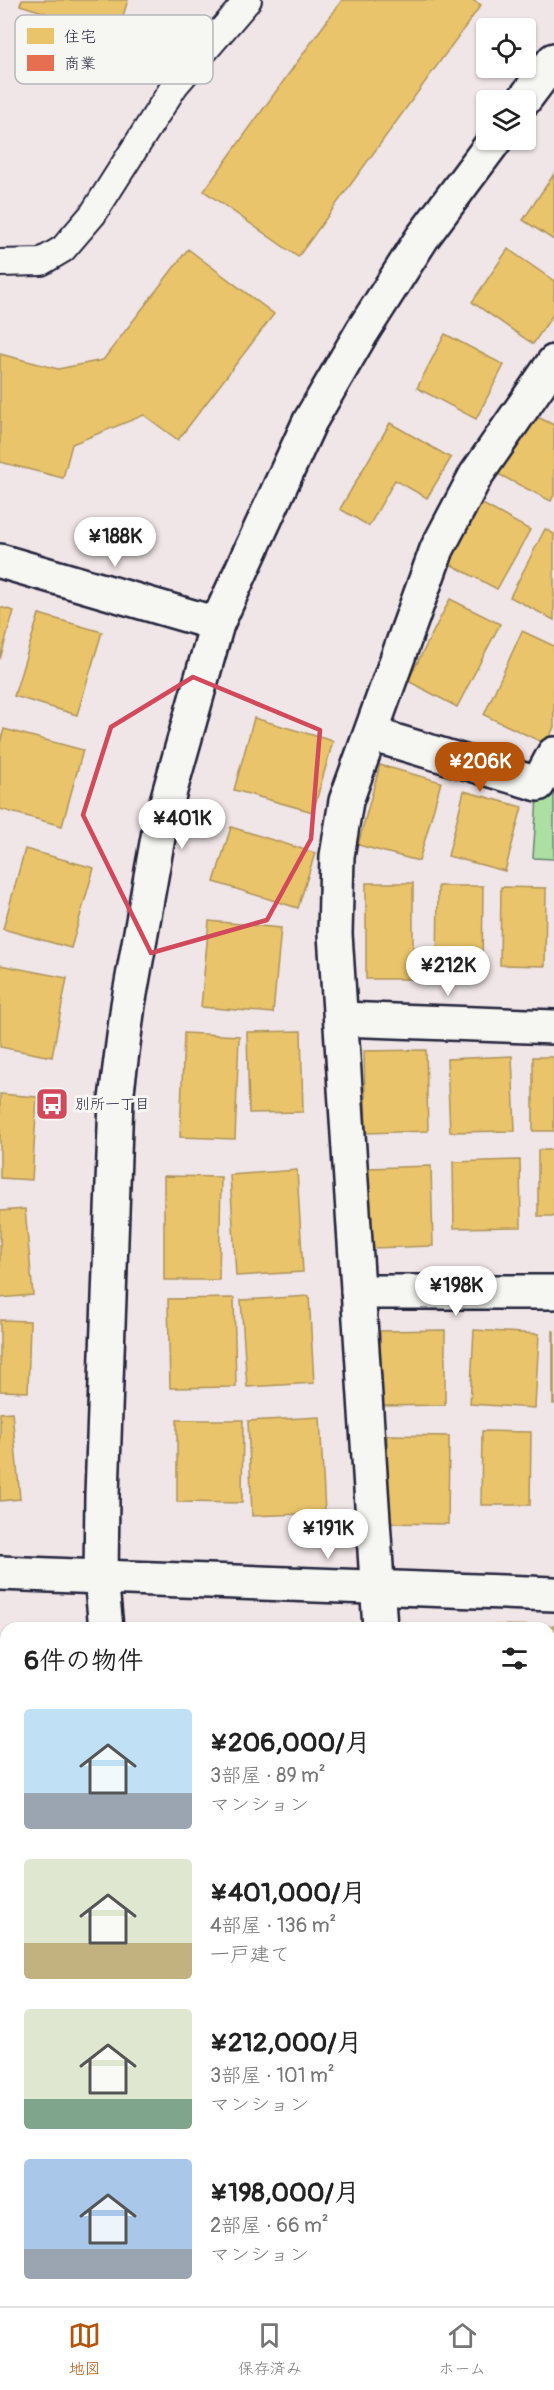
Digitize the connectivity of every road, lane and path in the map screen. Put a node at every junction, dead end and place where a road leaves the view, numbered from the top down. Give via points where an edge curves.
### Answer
1 (248, 0) edge
2 (213, 41) edge
3 (554, 60) edge
4 (176, 84) edge
5 (532, 90) edge
6 (488, 150) edge
7 (0, 263) edge
8 (554, 362) edge
9 (545, 393) edge
10 (0, 561) edge
11 (217, 624) junction
12 (371, 734) junction
13 (554, 754) edge
14 (341, 1019) junction
15 (554, 1027) edge
16 (358, 1292) junction
17 (554, 1292) edge
18 (0, 1573) edge
19 (101, 1577) junction
20 (376, 1587) junction
21 (554, 1594) edge
22 (105, 1622) edge
23 (379, 1622) edge

1 - 2 lane
3 - 5 street
4 - 7 lane via 93,214 63,249 41,262
6 - 11 street via 422,238 310,421
8 - 9 street
9 - 12 street via 476,475 437,549
10 - 11 street
11 - 19 street via 160,826 128,1005 118,1087
12 - 13 street via 538,784
12 - 14 street via 346,801 337,856 335,934
14 - 15 street
14 - 16 street
16 - 17 street
16 - 20 street
18 - 19 street
19 - 20 street
19 - 22 street
20 - 21 street
20 - 23 street

